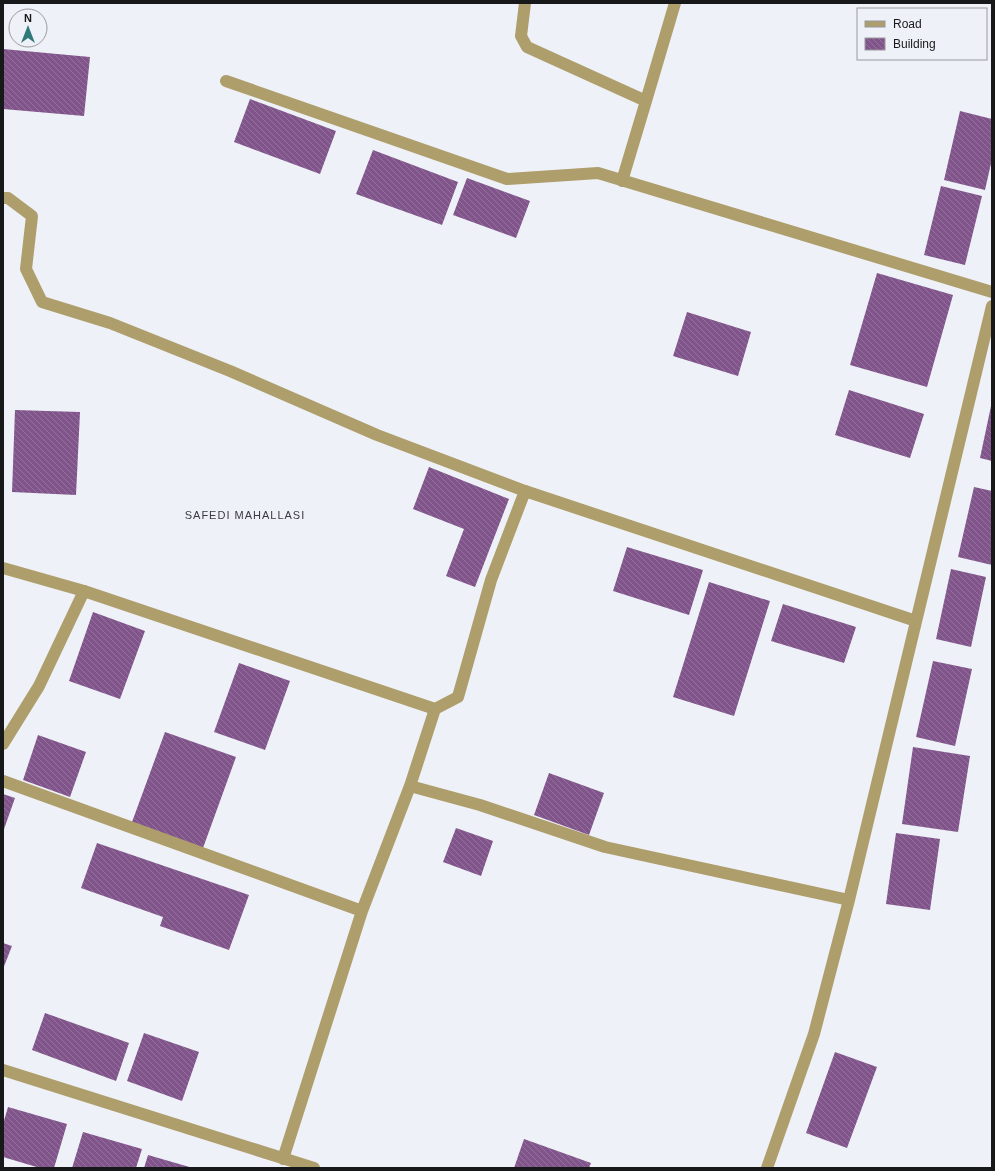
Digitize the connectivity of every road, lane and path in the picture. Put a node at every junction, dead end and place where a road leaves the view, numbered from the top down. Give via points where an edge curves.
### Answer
1 (525, 3) edge
2 (675, 3) edge
3 (226, 81) dead end
4 (646, 101) junction
5 (622, 181) junction
6 (3, 198) edge
7 (992, 292) edge
8 (992, 306) edge
9 (525, 491) junction
10 (3, 568) edge
11 (84, 591) junction
12 (916, 621) junction
13 (435, 709) junction
14 (3, 744) edge
15 (3, 781) edge
16 (410, 786) junction
17 (849, 900) junction
18 (362, 911) junction
19 (3, 1070) edge
20 (283, 1159) junction
21 (314, 1168) edge
22 (767, 1168) edge

1 - 4 street via 521,36 528,47
2 - 4 street
3 - 5 street via 507,179 598,174
4 - 5 street
5 - 7 street
6 - 9 street via 8,198 32,216 26,269 42,302 110,323 230,371 376,435
8 - 12 street
9 - 12 street
9 - 13 street via 491,580 458,697
10 - 11 street
11 - 13 street
11 - 14 street via 39,686
12 - 17 street
13 - 16 street
15 - 18 street
16 - 17 street via 480,805 605,847
16 - 18 street
17 - 22 street via 814,1034
18 - 20 street
19 - 20 street
20 - 21 street

